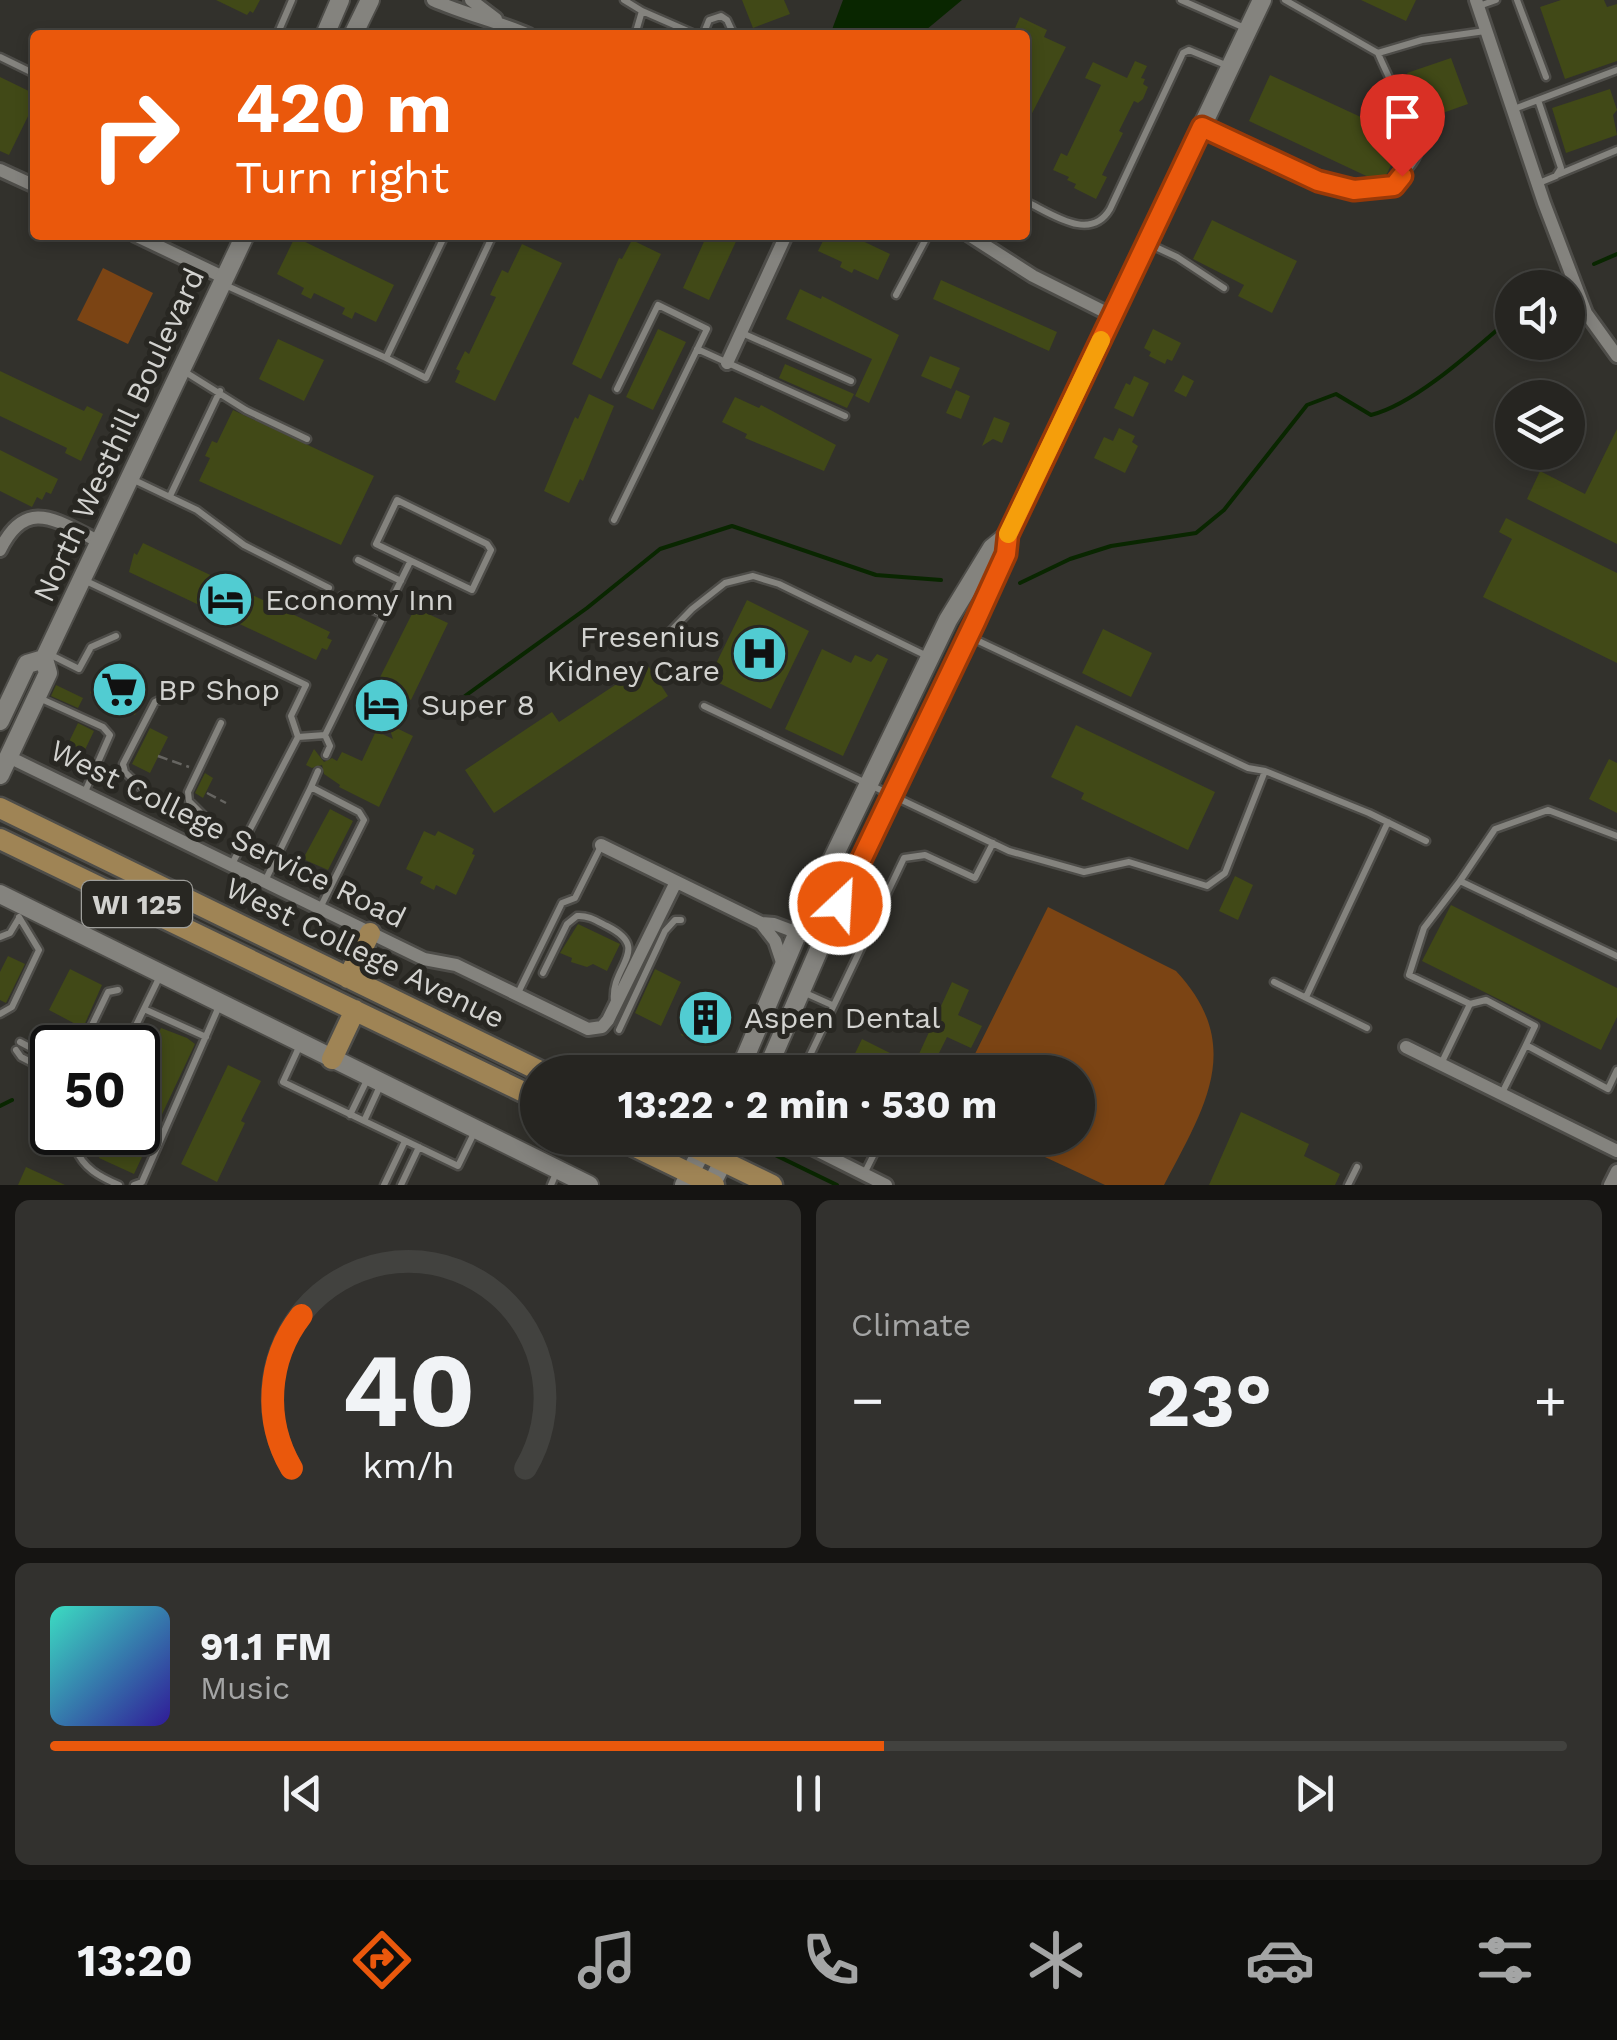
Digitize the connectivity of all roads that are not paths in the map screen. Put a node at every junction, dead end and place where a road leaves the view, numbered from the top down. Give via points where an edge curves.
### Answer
1 (292, 0) edge
2 (340, 0) edge
3 (370, 0) edge
4 (433, 0) edge
5 (471, 0) edge
6 (624, 0) edge
7 (1181, 0) edge
8 (1262, 0) edge
9 (1284, 0) edge
10 (1496, 0) edge
11 (1517, 0) edge
12 (1477, 3) edge
13 (642, 11) junction
14 (498, 21) junction
15 (279, 30) edge
16 (326, 30) edge
17 (355, 30) edge
18 (517, 30) edge
19 (636, 30) edge
20 (688, 30) edge
21 (703, 30) edge
22 (731, 30) edge
23 (1248, 30) junction
24 (1487, 31) junction
25 (1378, 53) junction
26 (0, 57) edge
27 (1231, 68) junction
28 (30, 72) edge
29 (1616, 73) edge
30 (1546, 77) dead end
31 (1538, 100) junction
32 (1513, 110) junction
33 (1202, 127) junction
34 (1617, 150) edge
35 (0, 170) edge
36 (1556, 176) junction
37 (30, 184) edge
38 (1538, 184) junction
39 (1030, 203) edge
40 (145, 240) edge
41 (243, 240) edge
42 (444, 240) edge
43 (490, 240) edge
44 (784, 240) edge
45 (925, 240) edge
46 (978, 240) edge
47 (1148, 243) junction
48 (223, 281) junction
49 (1224, 288) dead end
50 (896, 295) dead end
51 (1113, 316) junction
52 (741, 332) junction
53 (697, 350) junction
54 (1617, 356) edge
55 (386, 358) junction
56 (727, 363) junction
57 (180, 368) junction
58 (851, 381) dead end
59 (618, 389) dead end
60 (220, 391) junction
61 (844, 416) dead end
62 (308, 439) dead end
63 (128, 478) junction
64 (170, 496) junction
65 (614, 520) dead end
66 (1008, 535) junction
67 (98, 541) junction
68 (0, 550) edge
69 (358, 560) dead end
70 (410, 562) junction
71 (80, 578) junction
72 (401, 580) junction
73 (329, 588) dead end
74 (342, 596) dead end
75 (384, 616) junction
76 (116, 636) dead end
77 (968, 636) junction
78 (660, 642) dead end
79 (45, 656) junction
80 (930, 658) junction
81 (36, 696) junction
82 (168, 696) dead end
83 (704, 706) dead end
84 (0, 721) edge
85 (222, 723) dead end
86 (325, 735) junction
87 (298, 737) junction
88 (326, 755) dead end
89 (8, 757) junction
90 (1265, 771) junction
91 (318, 772) dead end
92 (0, 775) edge
93 (868, 784) junction
94 (311, 787) junction
95 (84, 794) junction
96 (892, 794) junction
97 (152, 799) dead end
98 (0, 808) edge
99 (209, 821) dead end
100 (1388, 822) junction
101 (1617, 836) edge
102 (0, 839) edge
103 (1426, 841) dead end
104 (992, 843) junction
105 (601, 845) joint
106 (231, 866) junction
107 (265, 882) junction
108 (676, 882) junction
109 (1460, 882) junction
110 (0, 894) edge
111 (320, 909) junction
112 (22, 912) junction
113 (681, 920) dead end
114 (761, 923) junction
115 (798, 933) junction
116 (370, 934) junction
117 (0, 937) edge
118 (1617, 956) edge
119 (784, 967) junction
120 (543, 973) dead end
121 (161, 975) junction
122 (348, 978) junction
123 (1274, 982) dead end
124 (118, 990) dead end
125 (802, 992) junction
126 (517, 994) junction
127 (1306, 998) junction
128 (220, 1004) junction
129 (1470, 1004) junction
130 (832, 1005) junction
131 (615, 1007) junction
132 (144, 1008) junction
133 (355, 1010) junction
134 (0, 1014) edge
135 (790, 1021) junction
136 (92, 1025) edge
137 (136, 1025) edge
138 (1368, 1028) dead end
139 (618, 1030) dead end
140 (206, 1037) junction
141 (20, 1042) dead end
142 (301, 1044) junction
143 (1526, 1046) junction
144 (30, 1047) edge
145 (1406, 1047) dead end
146 (16, 1050) dead end
147 (746, 1055) edge
148 (774, 1055) edge
149 (810, 1055) edge
150 (332, 1059) junction
151 (520, 1061) edge
152 (30, 1062) edge
153 (1441, 1064) junction
154 (1617, 1070) edge
155 (375, 1080) junction
156 (520, 1090) edge
157 (1501, 1094) junction
158 (350, 1114) junction
159 (364, 1121) junction
160 (476, 1130) junction
161 (405, 1141) junction
162 (419, 1147) junction
163 (1617, 1152) edge
164 (78, 1155) edge
165 (646, 1155) edge
166 (699, 1155) edge
167 (716, 1155) edge
168 (726, 1155) edge
169 (826, 1155) edge
170 (874, 1155) edge
171 (723, 1162) junction
172 (1356, 1167) dead end
173 (1617, 1171) edge
174 (864, 1174) junction
175 (554, 1178) edge
176 (687, 1179) edge
177 (119, 1185) edge
178 (134, 1185) edge
179 (384, 1185) edge
180 (400, 1185) edge
181 (589, 1185) edge
182 (712, 1185) edge
183 (772, 1185) edge
184 (886, 1185) edge
185 (1348, 1185) edge
186 (1610, 1185) edge

1 - 15 lane
2 - 16 main road
3 - 17 main road
4 - 14 street
5 - 14 street
6 - 13 lane
7 - 23 lane
8 - 23 main road
9 - 25 lane
10 - 12 lane
11 - 30 lane
12 - 24 street
13 - 19 lane
13 - 20 lane
14 - 18 street
21 - 22 lane via 720,16
23 - 27 main road
24 - 25 lane
24 - 32 street
25 - 33 lane via 1421,146 1394,186 1354,190 1318,181
26 - 28 lane
27 - 33 main road
27 - 39 lane via 1183,53 1098,223 1081,226
29 - 31 lane
31 - 32 lane
31 - 36 lane via 1560,158
32 - 38 street
33 - 47 main road
34 - 36 lane
35 - 37 street
36 - 38 lane
38 - 54 street via 1586,313
40 - 48 street
41 - 48 main road, North Westhill Boulevard
42 - 55 lane
43 - 55 lane via 426,378
44 - 52 street
45 - 50 lane
46 - 51 street
47 - 49 lane
47 - 51 main road
48 - 55 lane
48 - 57 main road, North Westhill Boulevard
51 - 66 main road
52 - 56 street
52 - 58 lane
53 - 56 lane
53 - 59 lane via 707,329 658,306
53 - 65 lane
56 - 61 lane
57 - 60 lane
57 - 63 main road, North Westhill Boulevard
60 - 62 lane
60 - 64 lane
63 - 64 lane
63 - 67 main road, North Westhill Boulevard
64 - 73 lane via 244,545
66 - 77 main road via 1006,554
66 - 80 main road via 992,548
67 - 68 street via 53,519 30,517
67 - 71 main road, North Westhill Boulevard
69 - 72 lane
70 - 70 lane via 376,544 397,500 490,550 472,590
70 - 72 lane
71 - 79 main road, North Westhill Boulevard
71 - 87 lane via 306,684 291,716
72 - 75 lane
74 - 75 lane
75 - 86 lane
76 - 79 lane via 91,646 79,669
77 - 90 lane
77 - 96 main road
78 - 80 lane via 725,583 752,576
79 - 81 main road, North Westhill Boulevard via 48,672
79 - 84 main road, North Westhill Boulevard via 27,664
80 - 93 main road
81 - 89 main road, North Westhill Boulevard
81 - 95 lane via 110,735
82 - 97 lane via 155,702 124,764
83 - 93 lane
85 - 99 lane via 188,792
86 - 87 lane
86 - 88 lane
87 - 106 lane
89 - 92 main road, North Westhill Boulevard
89 - 95 street, West College Service Road
90 - 100 lane
90 - 104 lane via 1225,873 1207,886 1130,862 1084,872
91 - 94 lane
93 - 96 lane
93 - 115 main road
94 - 107 lane
94 - 111 lane via 364,820
95 - 106 street, West College Service Road
96 - 104 lane
96 - 125 main road
98 - 122 main road, West College Avenue / WI 125
100 - 103 lane
100 - 127 lane
101 - 109 lane via 1548,810 1495,829
102 - 133 main road, West College Avenue / WI 125
104 - 130 lane via 975,878 925,854 904,858
105 - 108 street
105 - 126 lane via 575,898 562,903
106 - 107 street, West College Service Road
107 - 111 street, West College Service Road
108 - 114 street
108 - 131 street
109 - 118 lane
109 - 129 lane via 1424,928 1410,975
110 - 112 main road
111 - 116 street, West College Service Road
112 - 117 lane
112 - 121 main road
112 - 134 lane via 39,950 12,1007
113 - 139 lane via 665,930
114 - 115 street
114 - 119 street
115 - 119 main road
115 - 135 main road via 808,949 788,997
116 - 122 main road
116 - 126 street, West College Service Road
119 - 147 main road
120 - 131 lane via 568,924 587,916 629,943 612,988
121 - 128 main road
121 - 132 lane
122 - 151 main road, West College Avenue / WI 125
123 - 127 lane
124 - 136 lane via 108,992
125 - 130 lane
125 - 135 main road
126 - 131 street, West College Service Road via 592,1030
127 - 138 lane
128 - 140 lane
128 - 142 main road
129 - 143 lane via 1486,1000 1535,1026
129 - 153 lane
130 - 149 lane
132 - 137 lane
132 - 140 lane
133 - 150 main road
133 - 156 main road, West College Avenue / WI 125
135 - 148 main road
140 - 178 lane via 142,1182
141 - 144 lane
142 - 150 main road
142 - 158 lane via 283,1082
143 - 154 lane via 1608,1089
143 - 157 lane
145 - 153 street
146 - 152 lane
150 - 155 main road
153 - 157 street
155 - 158 lane
155 - 159 lane
155 - 160 main road
157 - 163 street
158 - 159 lane
159 - 161 lane
160 - 162 lane via 458,1166
160 - 175 main road
161 - 162 lane
161 - 179 lane
162 - 180 lane
164 - 177 lane
165 - 176 main road
166 - 176 main road
167 - 171 main road
168 - 171 main road
169 - 174 street
170 - 174 lane
171 - 182 main road
171 - 183 main road
172 - 185 lane
173 - 186 street
174 - 184 street
175 - 181 main road
176 - 182 main road

